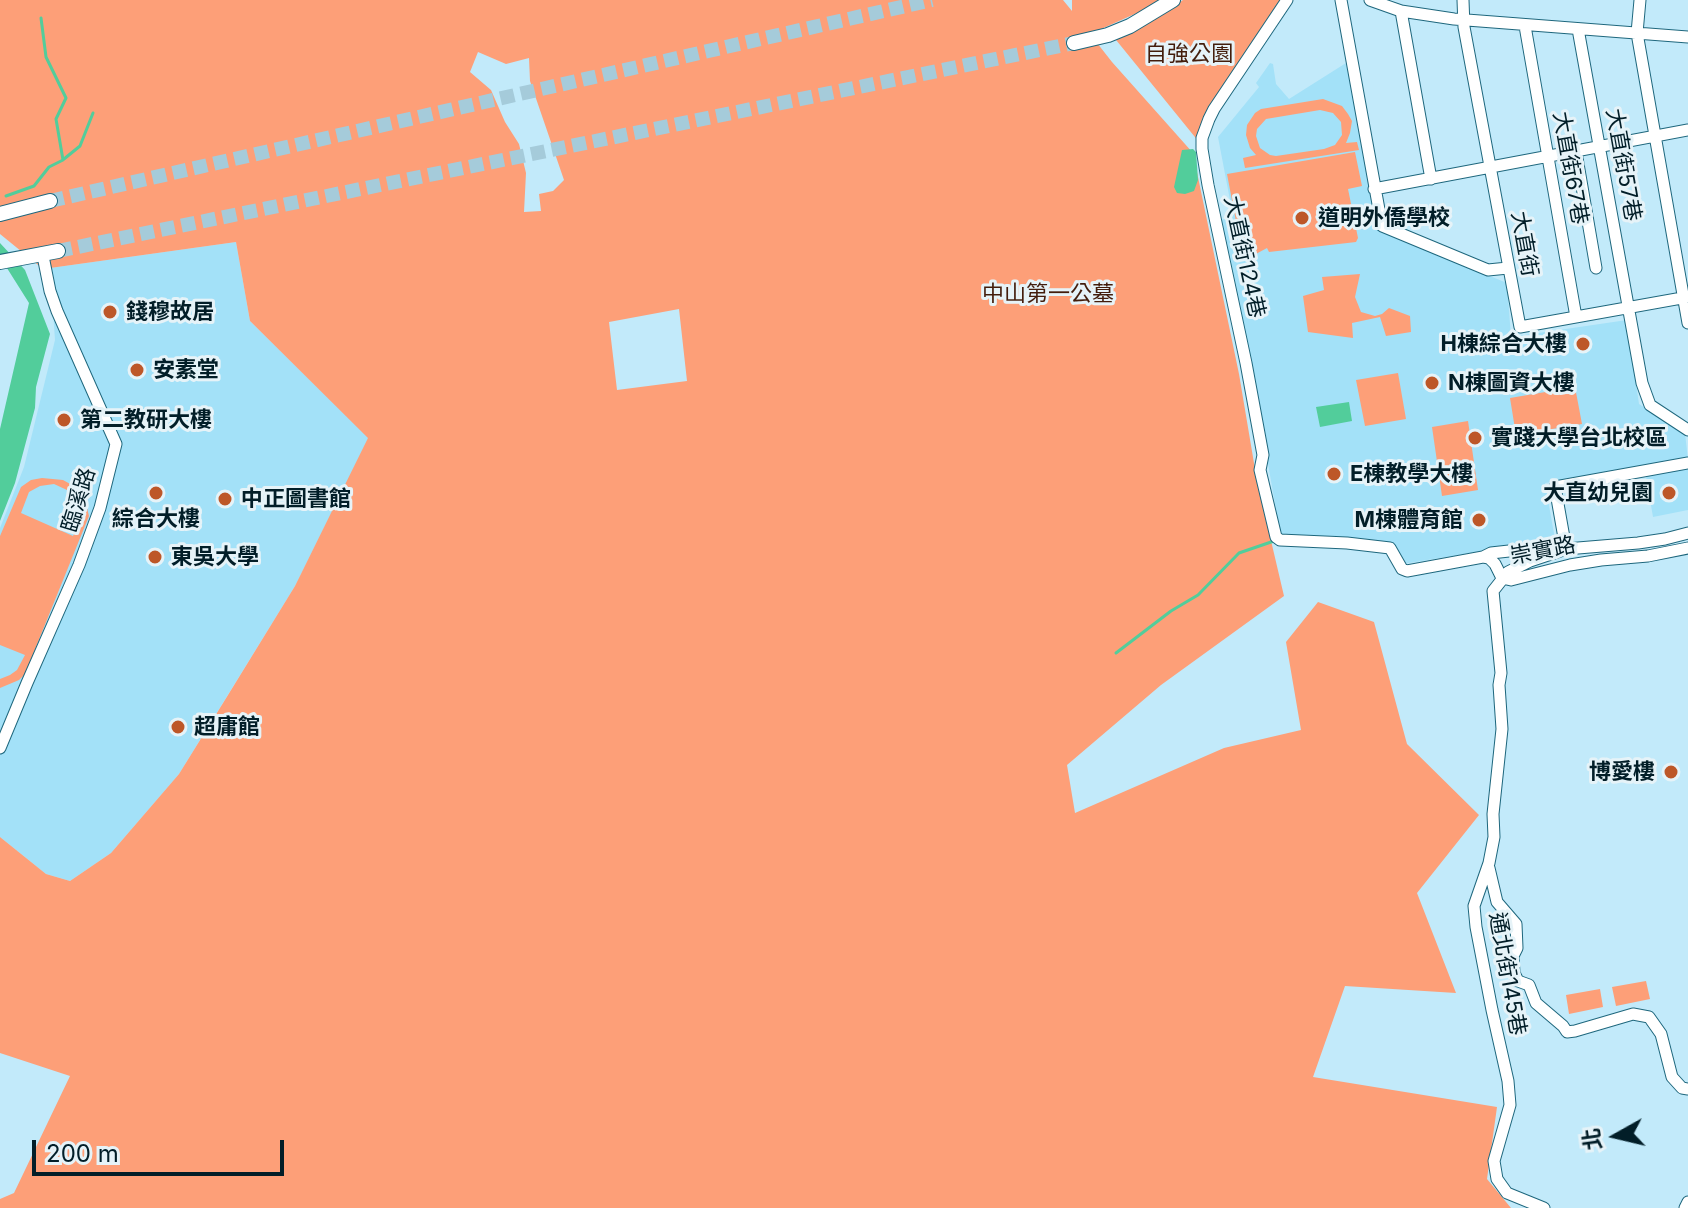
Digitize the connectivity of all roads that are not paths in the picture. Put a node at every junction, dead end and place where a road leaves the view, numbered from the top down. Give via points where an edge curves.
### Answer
1 (1172, 0) edge
2 (1287, 0) edge
3 (1341, 0) edge
4 (1370, 0) edge
5 (1463, 0) edge
6 (1640, 0) edge
7 (1401, 11) junction
8 (1463, 20) junction
9 (1525, 26) junction
10 (1578, 29) junction
11 (1637, 33) junction
12 (1688, 37) edge
13 (1074, 43) tunnel mouth
14 (1688, 130) edge
15 (1655, 136) junction
16 (1600, 147) junction
17 (1576, 152) junction
18 (1548, 157) junction
19 (1490, 168) junction
20 (1431, 179) junction
21 (1374, 189) junction
22 (50, 201) tunnel mouth
23 (0, 214) edge
24 (58, 251) tunnel mouth
25 (44, 261) dead end
26 (0, 262) edge
27 (1508, 268) junction
28 (1596, 268) dead end
29 (1686, 298) edge
30 (1628, 308) junction
31 (1576, 317) junction
32 (1688, 323) edge
33 (1688, 430) edge
34 (1688, 463) edge
35 (1688, 533) edge
36 (1688, 548) edge
37 (1566, 549) junction
38 (1483, 557) junction
39 (1502, 578) junction
40 (0, 748) edge
41 (1489, 863) junction
42 (1688, 1089) edge
43 (1688, 1202) edge
44 (1544, 1208) edge
45 (1685, 1208) edge

1 - 13 main road via 1130,26
2 - 38 street, 大直街124巷 via 1209,119 1202,138 1276,537 1390,548 1407,571
3 - 21 street
4 - 7 street
5 - 8 street, 大直街
6 - 11 street
7 - 8 street
7 - 20 street
8 - 9 street
8 - 19 street, 大直街
9 - 10 street
9 - 18 street, 大直街67巷
10 - 11 street
10 - 16 street, 大直街57巷
11 - 12 street
11 - 15 street
14 - 15 street
15 - 16 street
15 - 29 street
16 - 17 street
16 - 30 street, 大直街57巷
17 - 18 street
17 - 28 street
18 - 19 street
18 - 31 street, 大直街67巷
19 - 20 street
19 - 27 street, 大直街
20 - 21 street
21 - 27 street via 1382,226 1488,270
22 - 23 main road
24 - 26 main road
25 - 40 street, 臨溪路 via 57,311 116,444 90,536
27 - 31 street, 大直街 via 1520,327
29 - 30 street, 大直街
29 - 32 street
30 - 31 street, 大直街
30 - 33 street, 大直街57巷 via 1650,405
34 - 37 street via 1555,487
35 - 37 street, 崇實路
36 - 39 street, 崇實路
37 - 38 street via 1545,547
37 - 39 street, 崇實路
38 - 39 street via 1495,564
39 - 41 street, 通北街145巷 via 1493,591 1502,729
41 - 42 street via 1497,902 1516,924 1514,973 1529,985 1536,1003 1567,1032 1633,1014 1649,1017 1661,1034 1672,1077
41 - 44 street, 通北街145巷 via 1474,906 1510,1105 1494,1161 1507,1193
43 - 45 street

